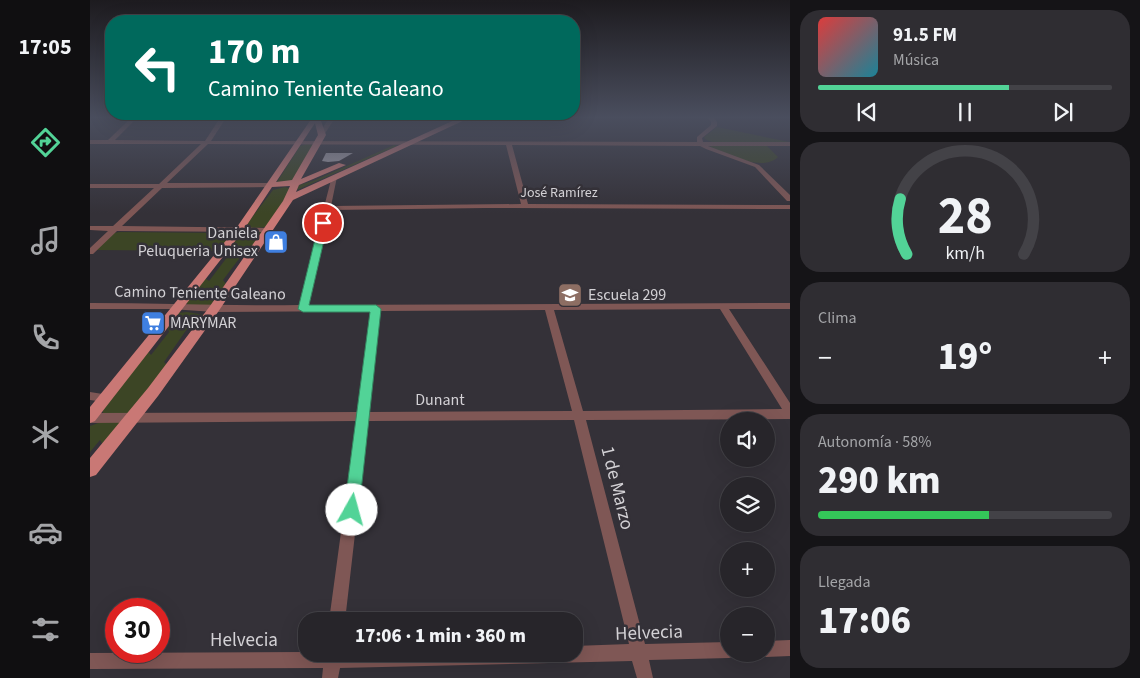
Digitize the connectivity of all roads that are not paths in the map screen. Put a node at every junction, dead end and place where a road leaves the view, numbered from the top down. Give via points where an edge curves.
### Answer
1 (199, 150) edge
2 (293, 150) edge
3 (313, 150) edge
4 (377, 150) edge
5 (395, 150) edge
6 (510, 150) edge
7 (712, 150) edge
8 (334, 177) junction
9 (296, 183) junction
10 (161, 185) junction
11 (271, 185) junction
12 (90, 186) edge
13 (290, 198) junction
14 (790, 198) edge
15 (525, 206) junction
16 (790, 207) edge
17 (327, 208) junction
18 (90, 228) edge
19 (115, 228) junction
20 (240, 230) junction
21 (269, 230) junction
22 (90, 252) edge
23 (90, 306) edge
24 (723, 306) junction
25 (790, 306) edge
26 (178, 307) junction
27 (549, 308) junction
28 (303, 309) junction
29 (376, 309) junction
30 (214, 310) junction
31 (90, 396) edge
32 (105, 398) junction
33 (790, 414) edge
34 (579, 415) junction
35 (364, 416) junction
36 (90, 417) edge
37 (133, 418) junction
38 (90, 470) edge
39 (338, 612) edge
40 (790, 648) edge
41 (775, 649) edge
42 (720, 650) edge
43 (639, 654) junction
44 (583, 655) edge
45 (298, 657) edge
46 (90, 660) edge
47 (332, 662) edge
48 (330, 678) edge
49 (645, 678) edge

1 - 10 street
2 - 11 main road
3 - 9 main road
4 - 9 main road
5 - 8 main road
6 - 15 street
7 - 14 street via 757,166
8 - 13 main road
8 - 17 street
9 - 11 main road
9 - 13 main road
10 - 11 street
10 - 12 street
10 - 19 street
11 - 20 main road
13 - 21 main road
15 - 16 street, José Ramírez
15 - 17 street, José Ramírez
17 - 28 street
18 - 19 street
19 - 20 street
19 - 22 street
20 - 21 street
20 - 26 main road
21 - 30 main road
23 - 26 street, Camino Teniente Galeano
24 - 25 street, Camino Teniente Galeano
24 - 27 street, Camino Teniente Galeano
24 - 33 street
26 - 30 street, Camino Teniente Galeano
26 - 32 main road
27 - 29 street, Camino Teniente Galeano
27 - 34 street, 1 de Marzo
28 - 29 street, Camino Teniente Galeano
28 - 30 street, Camino Teniente Galeano
29 - 35 street
30 - 37 main road
31 - 32 street
32 - 36 main road
33 - 34 street, Dunant
34 - 35 street, Dunant
34 - 43 street, 1 de Marzo
35 - 37 street, Dunant
35 - 39 street
36 - 37 street, Dunant
37 - 38 main road
40 - 41 street
42 - 43 street, Helvecia
43 - 44 street, Helvecia
43 - 49 street, 1 de Marzo
45 - 46 street, Helvecia
47 - 48 street

